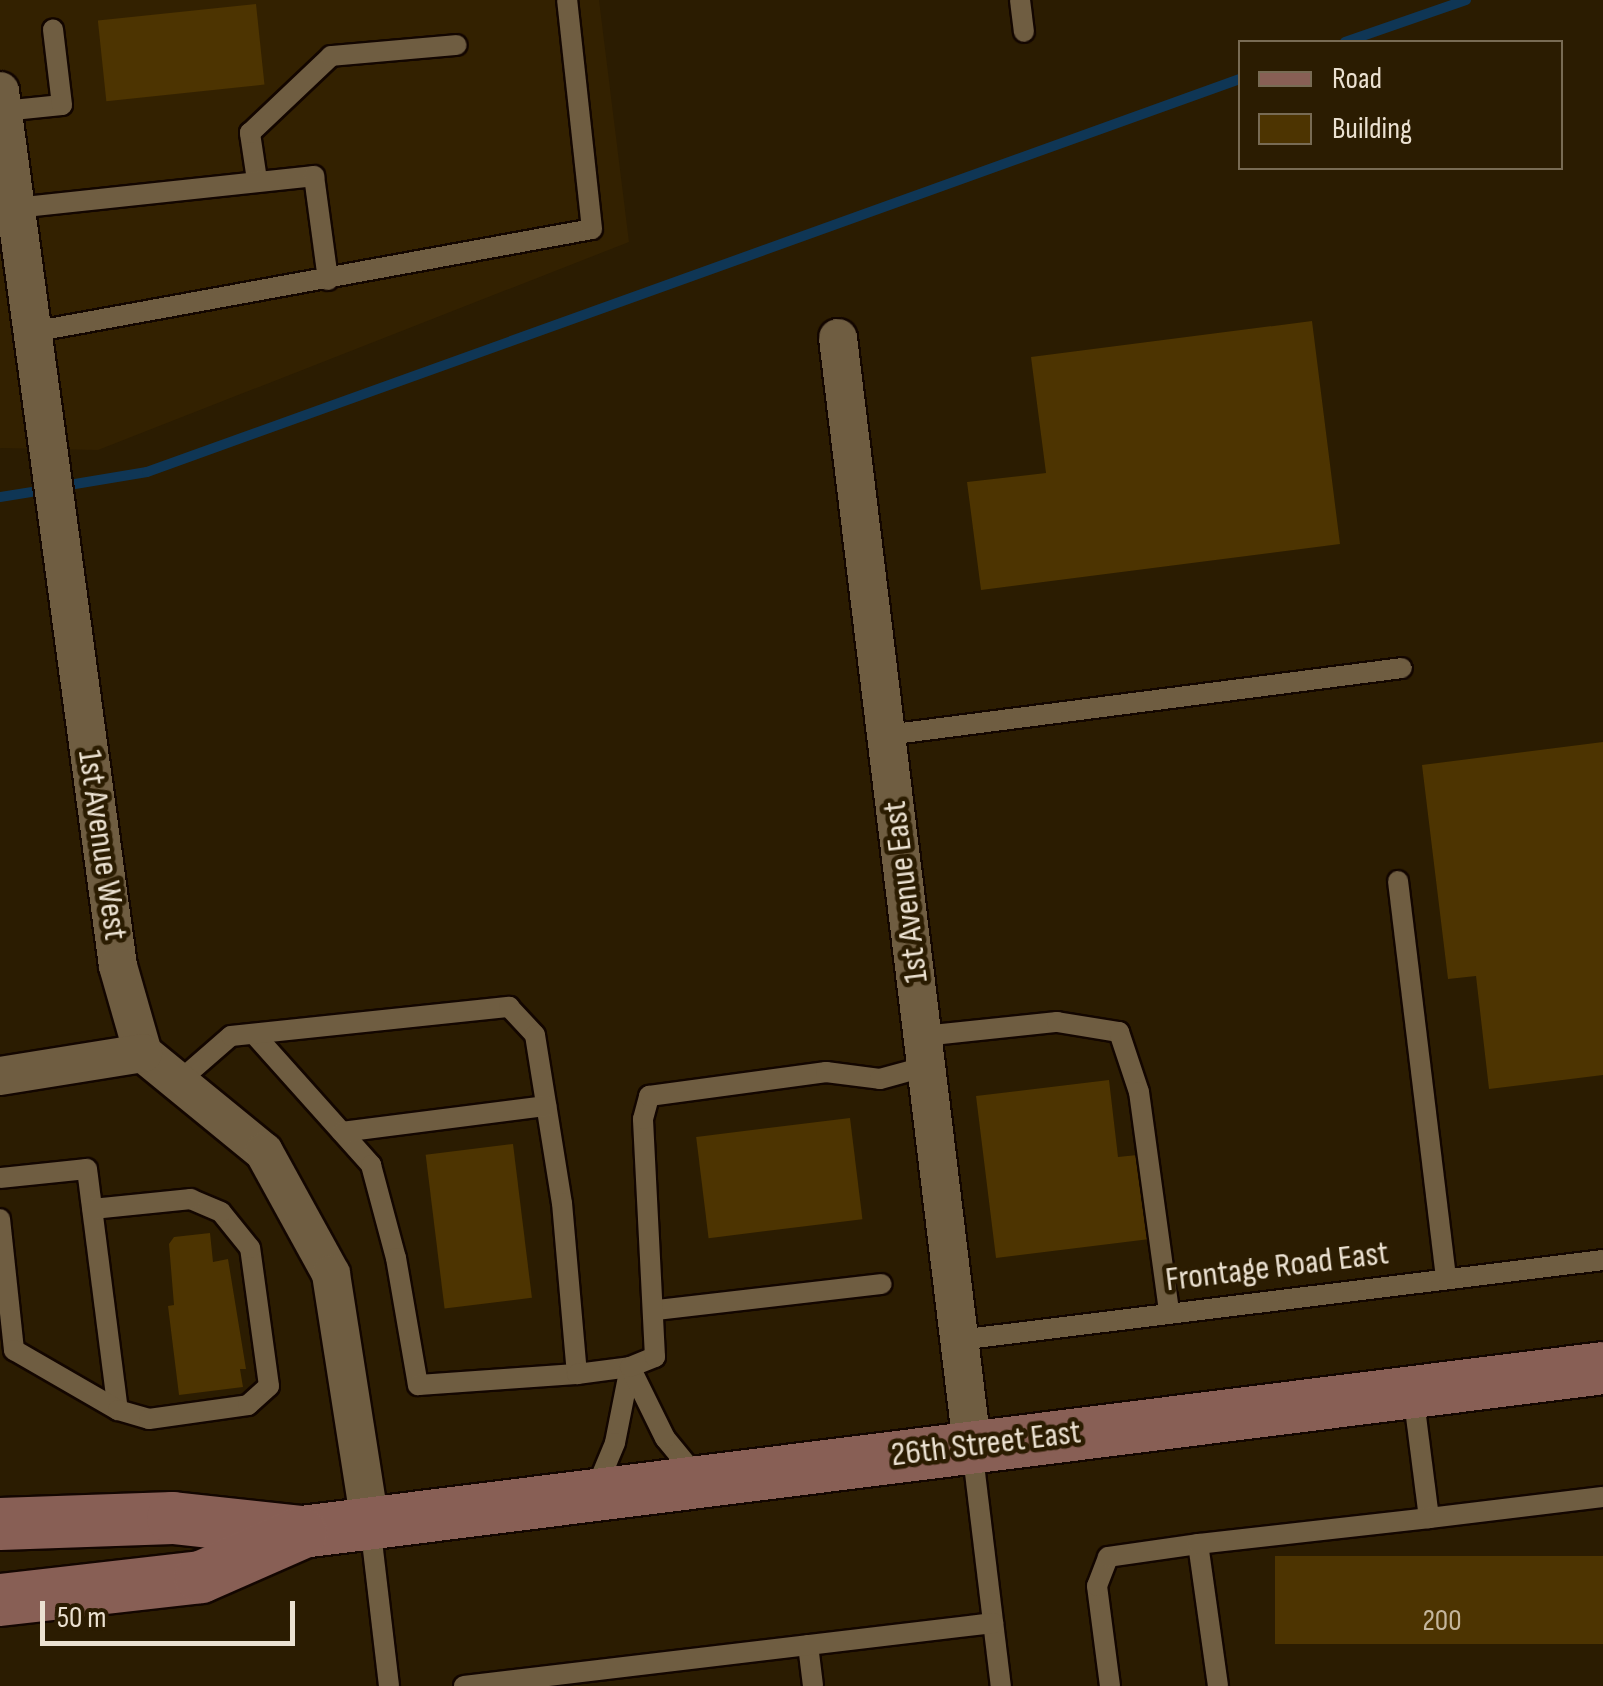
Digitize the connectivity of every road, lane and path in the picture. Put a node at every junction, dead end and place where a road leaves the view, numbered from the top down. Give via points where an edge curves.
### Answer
1 (567, 0) edge
2 (1020, 0) edge
3 (52, 30) dead end
4 (1024, 32) dead end
5 (457, 45) dead end
6 (1, 101) edge
7 (256, 180) junction
8 (16, 208) junction
9 (328, 280) junction
10 (32, 332) junction
11 (838, 338) dead end
12 (1402, 668) dead end
13 (887, 735) junction
14 (1398, 881) dead end
15 (254, 1034) junction
16 (923, 1052) junction
17 (143, 1054) junction
18 (0, 1076) edge
19 (178, 1082) junction
20 (546, 1106) junction
21 (342, 1132) junction
22 (0, 1178) edge
23 (93, 1209) junction
24 (0, 1219) edge
25 (1603, 1260) edge
26 (1446, 1280) junction
27 (882, 1284) dead end
28 (657, 1310) junction
29 (1170, 1312) junction
30 (959, 1340) junction
31 (630, 1367) junction
32 (1603, 1368) edge
33 (577, 1374) junction
34 (1413, 1392) junction
35 (118, 1410) junction
36 (972, 1446) junction
37 (698, 1478) junction
38 (595, 1491) junction
39 (1603, 1497) edge
40 (1429, 1518) junction
41 (370, 1523) junction
42 (0, 1524) edge
43 (302, 1532) junction
44 (1198, 1544) junction
45 (0, 1600) edge
46 (993, 1623) junction
47 (808, 1645) junction
48 (388, 1686) edge
49 (464, 1686) edge
50 (813, 1686) edge
51 (1001, 1686) edge
52 (1110, 1686) edge
53 (1218, 1686) edge

1 - 9 lane via 592,228
2 - 4 lane
3 - 6 lane via 62,105
5 - 7 lane via 331,56 250,133
6 - 8 street, 1st Avenue West
7 - 8 lane
7 - 9 lane via 314,176
8 - 10 street, 1st Avenue West
9 - 10 lane
10 - 17 street, 1st Avenue West via 118,966
11 - 13 street, 1st Avenue East
12 - 13 lane
13 - 16 street, 1st Avenue East
14 - 26 lane
15 - 19 lane via 231,1036
15 - 20 lane via 508,1007 534,1035
15 - 21 lane
16 - 28 lane via 880,1079 826,1072 649,1096 643,1119
16 - 29 lane via 1057,1022 1120,1032 1139,1092
16 - 30 street, 1st Avenue East
17 - 18 street
17 - 19 street
19 - 41 street via 264,1152 331,1274
20 - 21 lane
20 - 33 lane
21 - 33 lane via 371,1165 418,1384
22 - 23 lane via 87,1169
23 - 35 lane
23 - 35 lane via 191,1200 220,1212 250,1248 270,1386 248,1405 149,1419
24 - 35 lane via 14,1350
25 - 26 lane, Frontage Road East
26 - 29 lane, Frontage Road East
27 - 28 lane
28 - 31 lane via 655,1356
29 - 30 lane, Frontage Road East
30 - 36 street, 1st Avenue East
31 - 33 lane
31 - 37 lane via 665,1438
31 - 38 lane via 615,1442
32 - 34 main road, 26th Street East
34 - 36 main road, 26th Street East
34 - 40 lane
36 - 37 main road, 26th Street East
36 - 46 lane
37 - 38 main road, 26th Street East
38 - 41 main road, 26th Street East
39 - 40 lane
40 - 44 lane
41 - 43 main road, 26th Street East
41 - 48 lane
42 - 43 main road via 174,1518
43 - 45 main road via 201,1577
44 - 52 lane via 1108,1557 1097,1586
44 - 53 lane
46 - 47 lane
46 - 51 lane
47 - 49 lane
47 - 50 lane

